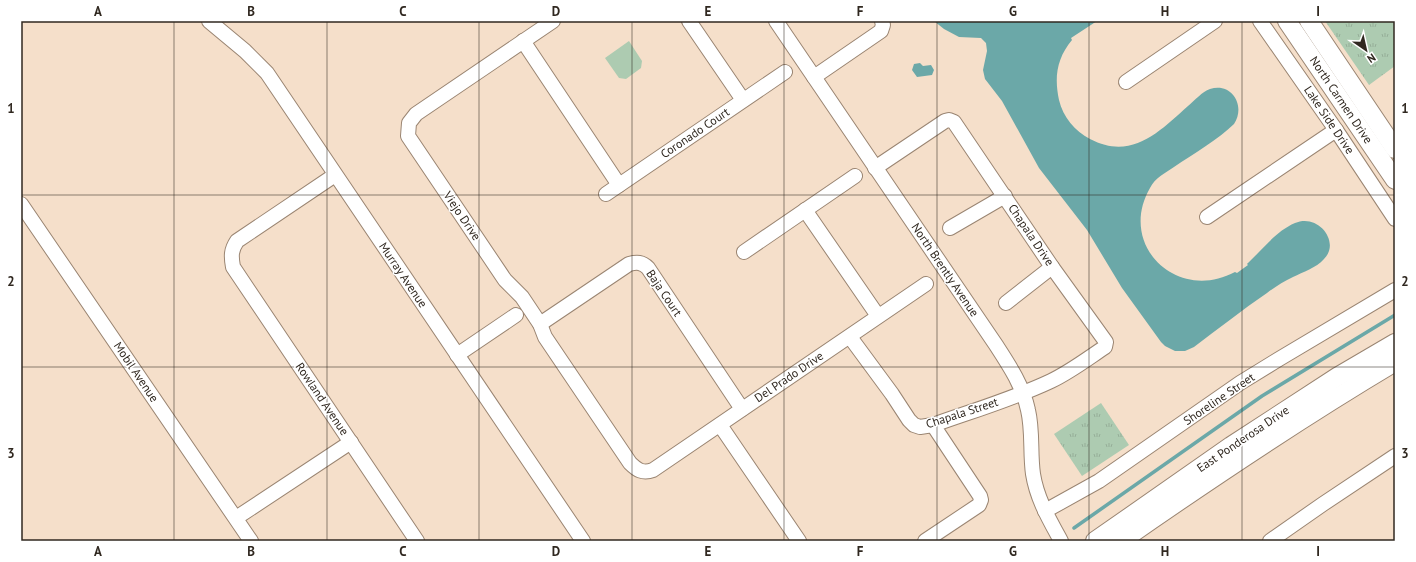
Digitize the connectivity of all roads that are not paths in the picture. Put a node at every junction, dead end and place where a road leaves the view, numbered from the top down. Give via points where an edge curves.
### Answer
1 (209, 21) edge
2 (553, 21) edge
3 (689, 21) edge
4 (776, 21) edge
5 (882, 21) edge
6 (1215, 21) edge
7 (1260, 21) edge
8 (1287, 21) edge
9 (1308, 21) edge
10 (523, 41) junction
11 (785, 72) dead end
12 (814, 77) junction
13 (1126, 82) dead end
14 (743, 100) junction
15 (1336, 130) junction
16 (1395, 149) edge
17 (875, 168) junction
18 (335, 174) junction
19 (855, 176) dead end
20 (1395, 180) edge
21 (619, 185) junction
22 (606, 194) dead end
23 (1004, 196) junction
24 (21, 204) edge
25 (805, 210) junction
26 (1206, 217) dead end
27 (1395, 219) edge
28 (950, 228) dead end
29 (744, 252) dead end
30 (1052, 267) junction
31 (926, 284) dead end
32 (1395, 290) edge
33 (1006, 303) dead end
34 (516, 315) dead end
35 (878, 316) junction
36 (540, 324) junction
37 (850, 336) junction
38 (1395, 343) edge
39 (457, 355) junction
40 (1395, 362) edge
41 (1023, 393) junction
42 (742, 409) junction
43 (720, 424) junction
44 (933, 425) junction
45 (351, 442) junction
46 (1395, 456) edge
47 (1045, 511) junction
48 (236, 518) junction
49 (251, 541) edge
50 (417, 541) edge
51 (583, 541) edge
52 (799, 541) edge
53 (925, 541) edge
54 (1061, 541) edge
55 (1095, 541) edge
56 (1121, 541) edge
57 (1270, 541) edge

1 - 18 street, Murray Avenue via 245,50 267,73
2 - 10 street
3 - 14 street
4 - 12 street, North Brently Avenue
5 - 12 street via 881,31
6 - 13 street
7 - 15 street, Lake Side Drive
8 - 20 main road, North Carmen Drive
9 - 16 main road, North Carmen Drive
10 - 21 street
10 - 36 street, Viejo Drive via 416,114 411,118 408,128 410,139 505,280 519,292
11 - 14 street, Coronado Court
12 - 17 street, North Brently Avenue
14 - 21 street, Coronado Court
15 - 26 street
15 - 27 street, Lake Side Drive
17 - 23 street, Chapala Drive via 949,120 954,122
17 - 41 street, North Brently Avenue via 996,345
18 - 39 street, Murray Avenue
18 - 45 street, Rowland Avenue via 243,236 233,248 231,255 236,271
19 - 25 street
21 - 22 street, Coronado Court
23 - 28 street
23 - 30 street, Chapala Drive
24 - 48 street, Mobil Avenue
25 - 29 street
25 - 35 street
30 - 33 street
30 - 41 street, Chapala Drive via 1106,342 1105,347 1067,373
31 - 35 street, Del Prado Drive
32 - 47 street, Shoreline Street via 1272,363 1099,481
34 - 39 street
35 - 37 street, Del Prado Drive
36 - 42 street, Baja Court via 629,264 642,263 648,268
36 - 43 street, Del Prado Drive via 545,337 630,463 640,471 653,470
37 - 42 street, Del Prado Drive
37 - 44 street, Chapala Street via 909,420 920,427
38 - 55 main road, East Ponderosa Drive via 1230,446
39 - 51 street, Murray Avenue
40 - 56 main road, East Ponderosa Drive via 1344,392
41 - 44 street, Chapala Street
41 - 47 street, North Brently Avenue via 1031,427 1033,473 1038,497
42 - 43 street, Del Prado Drive
43 - 52 street
44 - 53 street via 981,500 979,505
45 - 48 street
45 - 50 street, Rowland Avenue
46 - 57 street
47 - 54 street, North Brently Avenue
48 - 49 street, Mobil Avenue

